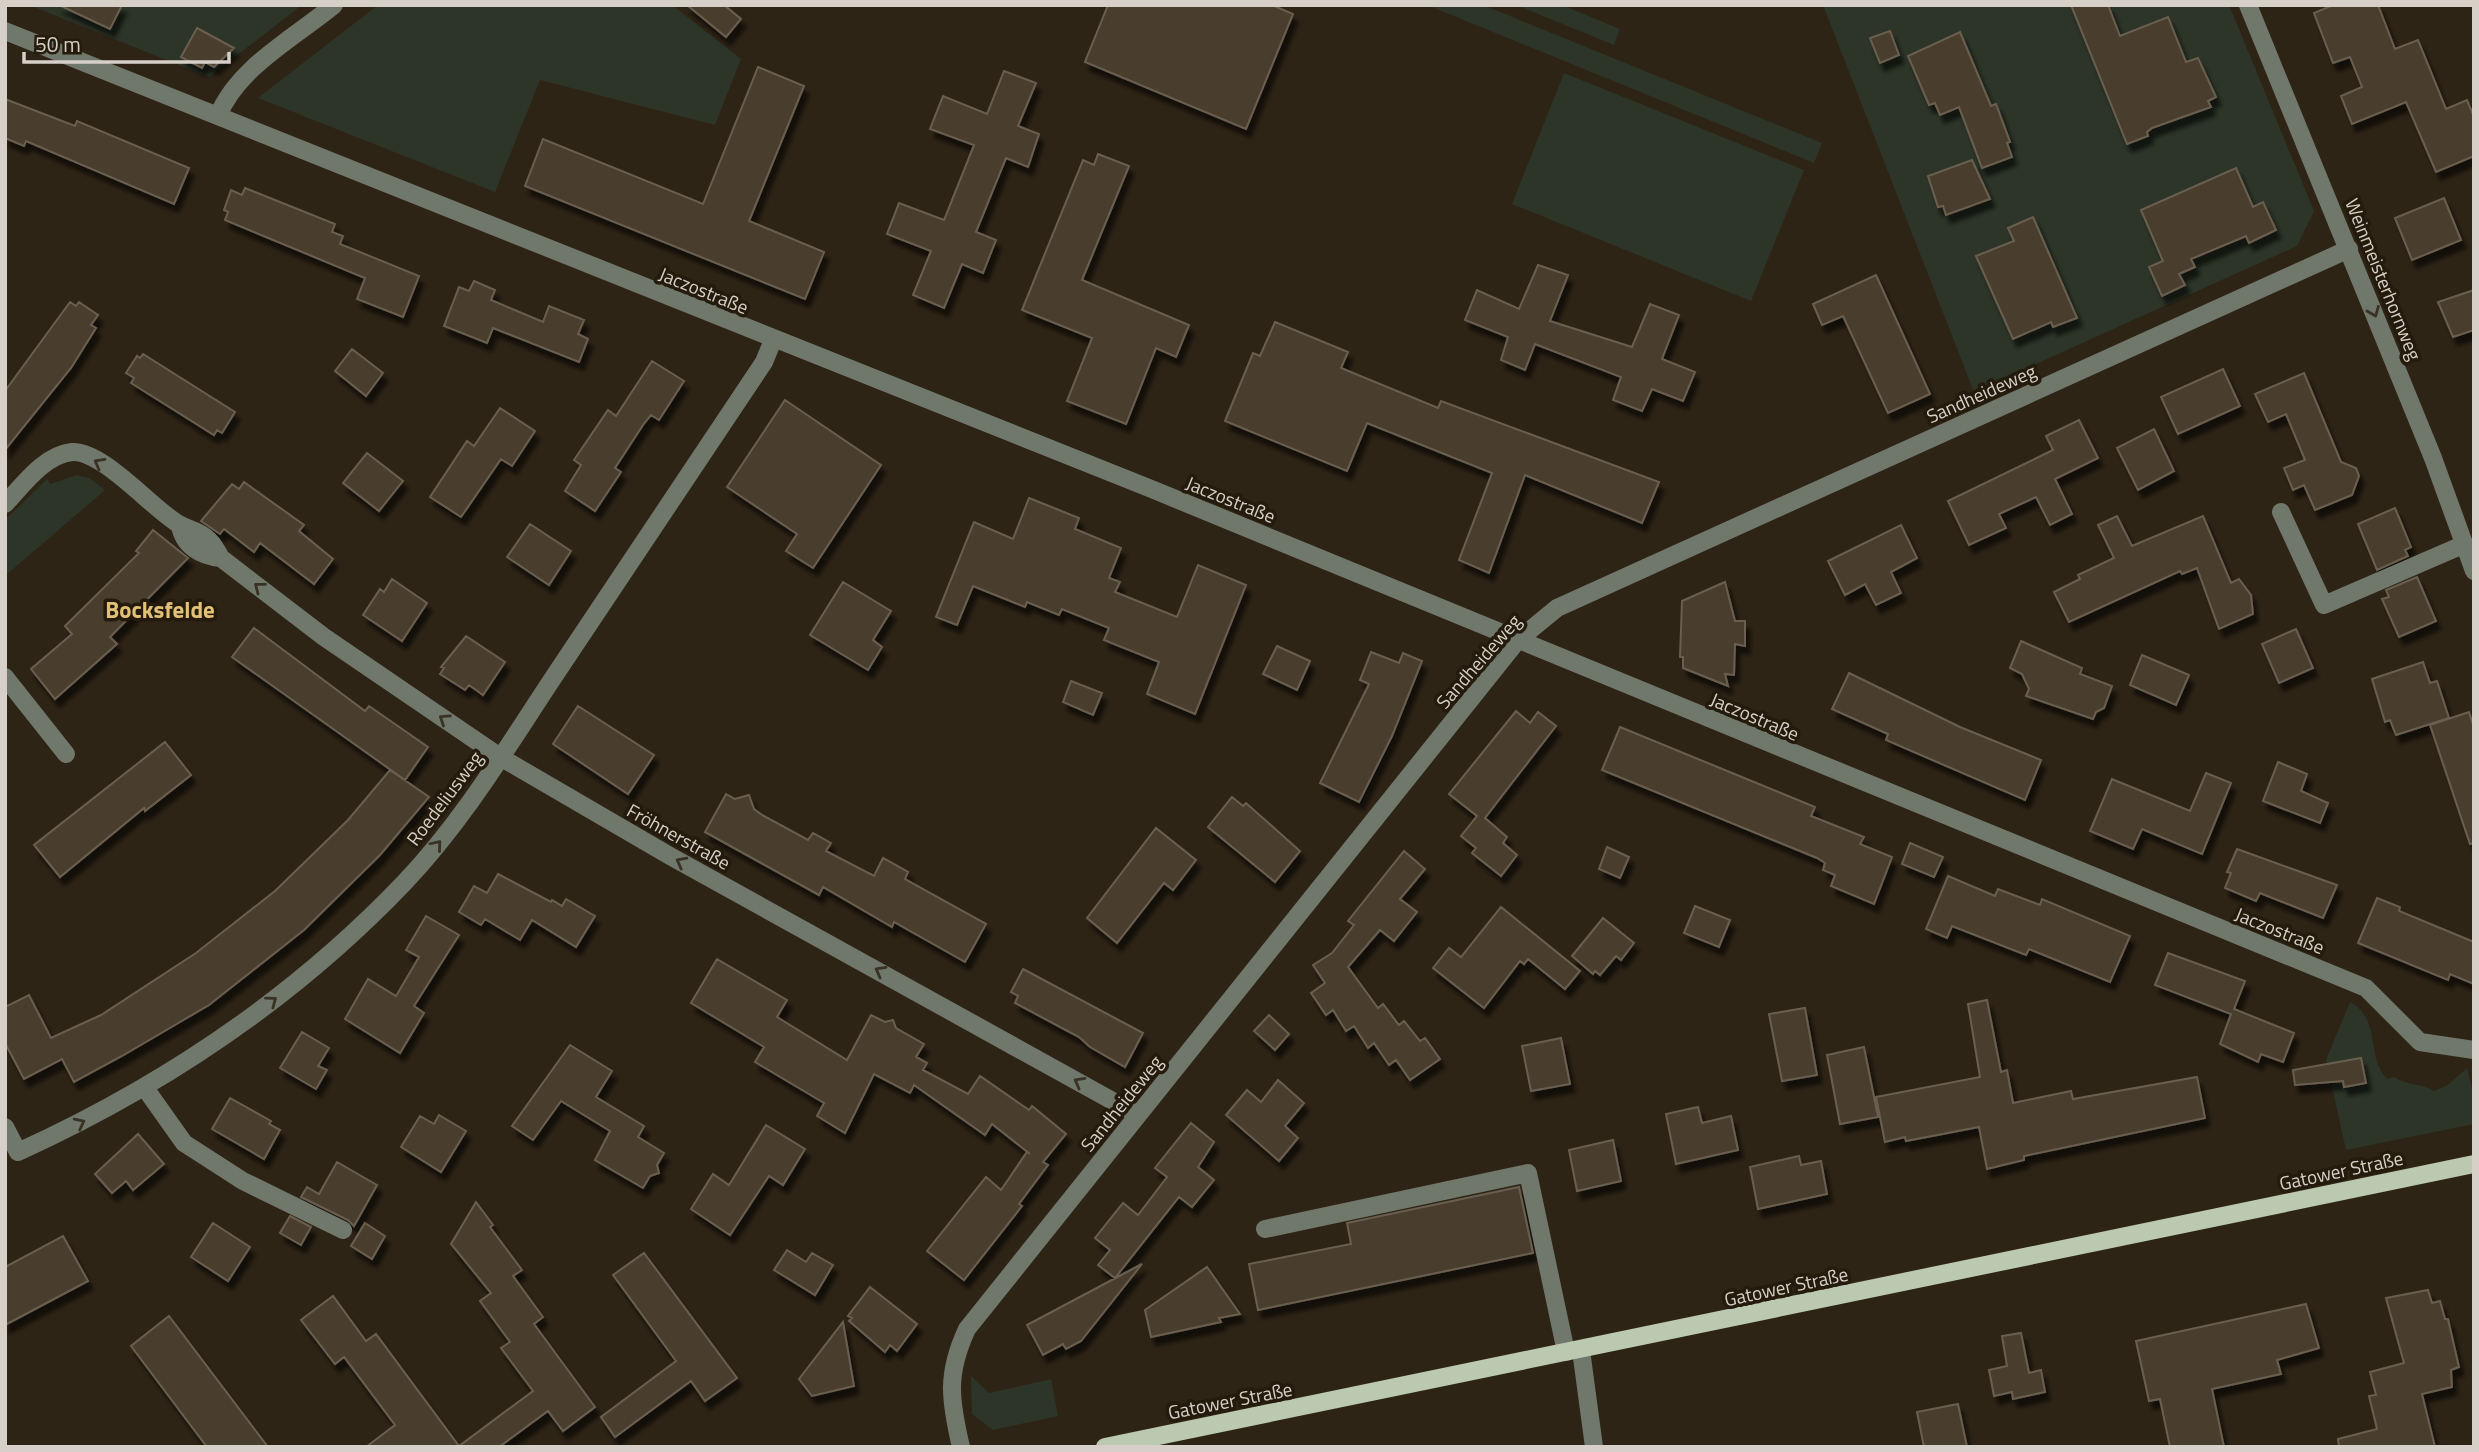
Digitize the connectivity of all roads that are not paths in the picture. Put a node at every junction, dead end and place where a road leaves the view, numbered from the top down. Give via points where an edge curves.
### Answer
1 (334, 5) edge
2 (2248, 5) edge
3 (5, 31) edge
4 (218, 116) junction
5 (2349, 249) junction
6 (773, 340) junction
7 (5, 504) edge
8 (2281, 512) dead end
9 (2465, 544) junction
10 (2474, 571) edge
11 (1518, 640) junction
12 (5, 677) edge
13 (66, 754) dead end
14 (500, 757) junction
15 (2474, 1050) edge
16 (145, 1088) junction
17 (1138, 1115) junction
18 (5, 1127) edge
19 (2474, 1164) edge
20 (1265, 1229) dead end
21 (343, 1230) dead end
22 (1574, 1351) junction
23 (961, 1447) edge
24 (1105, 1447) edge
25 (1594, 1447) edge

1 - 4 street via 255,66 227,93
2 - 5 street, Weinmeisterhornweg
3 - 4 street, Jaczostraße
4 - 6 street, Jaczostraße
5 -> 9 street, Weinmeisterhornweg
5 - 11 street, Sandheideweg via 1557,608
6 - 11 street, Jaczostraße
6 - 14 street, Roedeliusweg via 764,362
14 -> 7 street, Fröhnerstraße via 324,637 221,558 203,535 180,525 100,462 74,452 55,457
8 - 9 street via 2324,605
9 - 10 street, Weinmeisterhornweg
11 - 15 street, Jaczostraße via 2366,988 2420,1042
11 - 17 street, Sandheideweg
12 - 13 street
16 -> 14 street, Roedeliusweg via 244,1023 359,928 439,844
17 -> 14 street, Fröhnerstraße
18 -> 16 street, Roedeliusweg via 18,1152
16 - 21 street via 184,1143 243,1181
17 - 23 street, Sandheideweg via 967,1329 952,1367 950,1397
19 - 22 main road, Gatower Straße
20 - 22 street via 1528,1173
22 - 24 main road, Gatower Straße
22 - 25 street

